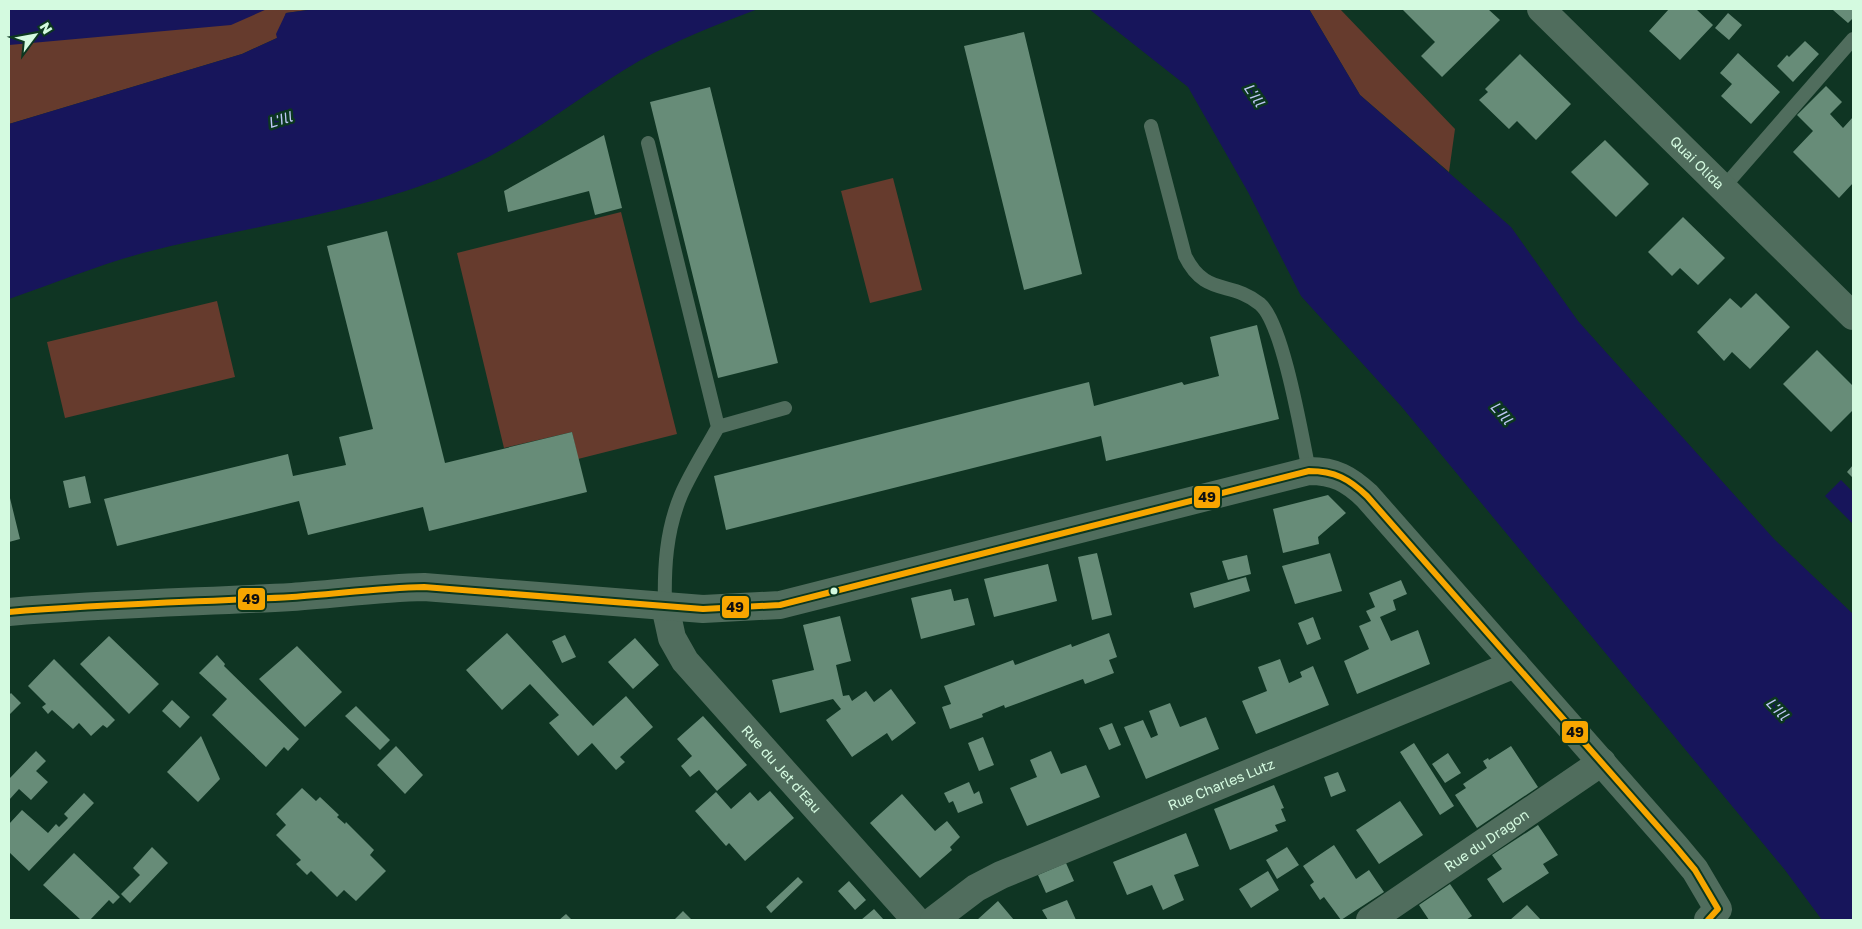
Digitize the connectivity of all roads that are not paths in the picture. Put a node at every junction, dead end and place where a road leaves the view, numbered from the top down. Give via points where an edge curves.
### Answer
1 (1541, 9) edge
2 (1853, 39) edge
3 (1151, 126) dead end
4 (648, 143) dead end
5 (1723, 188) junction
6 (1853, 316) edge
7 (785, 408) dead end
8 (718, 427) junction
9 (1310, 471) junction
10 (664, 606) junction
11 (9, 612) edge
12 (1515, 664) junction
13 (1602, 762) junction
14 (1713, 915) edge
15 (916, 920) edge
16 (934, 920) edge
17 (1370, 920) edge

1 - 5 street, Quai Olida
2 - 5 lane
3 - 9 lane via 1185,256 1191,267 1207,282 1260,304 1276,329
4 - 8 lane
5 - 6 street, Quai Olida
7 - 8 lane
8 - 10 lane via 681,495 669,531 664,567
9 - 10 street via 780,605 703,609
9 - 12 street via 1332,472 1360,490
10 - 11 street via 424,587
10 - 15 street, Rue du Jet d'Eau via 672,638 685,661
12 - 13 street
12 - 16 street, Rue Charles Lutz via 1001,875 976,888
13 - 14 street via 1695,870
13 - 17 street, Rue du Dragon

